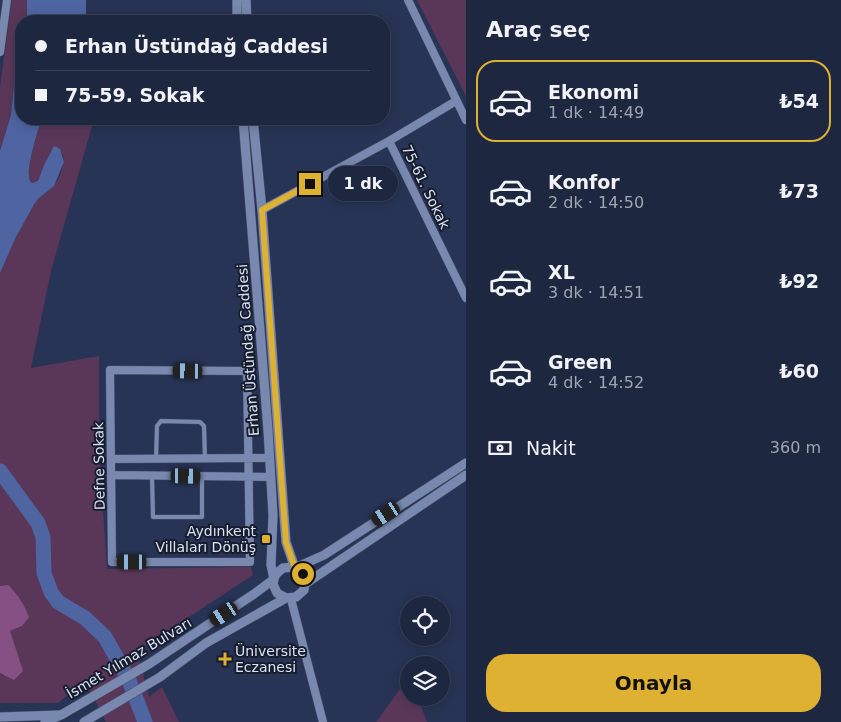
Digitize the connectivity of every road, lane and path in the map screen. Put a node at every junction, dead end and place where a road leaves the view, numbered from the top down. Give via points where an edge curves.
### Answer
1 (7, 0) edge
2 (237, 0) edge
3 (246, 0) edge
4 (408, 0) edge
5 (237, 15) edge
6 (247, 15) edge
7 (0, 52) edge
8 (456, 101) junction
9 (466, 120) edge
10 (243, 125) edge
11 (254, 125) edge
12 (389, 141) junction
13 (262, 210) junction
14 (466, 298) edge
15 (248, 458) junction
16 (269, 458) junction
17 (111, 459) junction
18 (156, 459) junction
19 (205, 459) junction
20 (466, 463) edge
21 (112, 475) junction
22 (466, 475) edge
23 (152, 476) junction
24 (202, 476) junction
25 (248, 477) junction
26 (270, 478) junction
27 (295, 568) junction
28 (274, 579) junction
29 (305, 584) junction
30 (288, 599) junction
31 (61, 715) junction
32 (0, 717) edge
33 (45, 722) edge
34 (84, 722) edge
35 (323, 722) edge

1 - 7 street
2 - 5 street
3 - 6 street
4 - 8 street
8 - 9 street
8 - 12 street
10 - 16 street, Erhan Üstündağ Caddesi
11 - 13 street, Erhan Üstündağ Caddesi
12 - 13 street
12 - 14 street, 75-61. Sokak
13 - 27 street, Erhan Üstündağ Caddesi via 286,542
15 - 16 street
15 - 17 street, Defne Sokak via 247,371 110,370
15 - 19 street
15 - 25 street
16 - 26 street, Erhan Üstündağ Caddesi
17 - 18 street
17 - 21 street, Defne Sokak
18 - 19 street
18 - 19 lane via 161,422 200,422 204,426
20 - 27 street via 324,555
21 - 23 street
21 - 25 street, Defne Sokak via 112,562 250,562
22 - 29 street
23 - 24 street
23 - 24 lane via 153,516 173,517 202,517
24 - 25 street
25 - 26 street
26 - 28 street, Erhan Üstündağ Caddesi
27 - 28 street via 283,568
27 - 29 street via 303,574
28 - 30 street via 274,589
28 - 31 street, İsmet Yılmaz Bulvarı via 149,664
29 - 30 street via 301,594
30 - 34 street, İsmet Yılmaz Bulvarı via 206,643 160,677
30 - 35 street
31 - 32 street
31 - 33 street, İsmet Yılmaz Bulvarı

